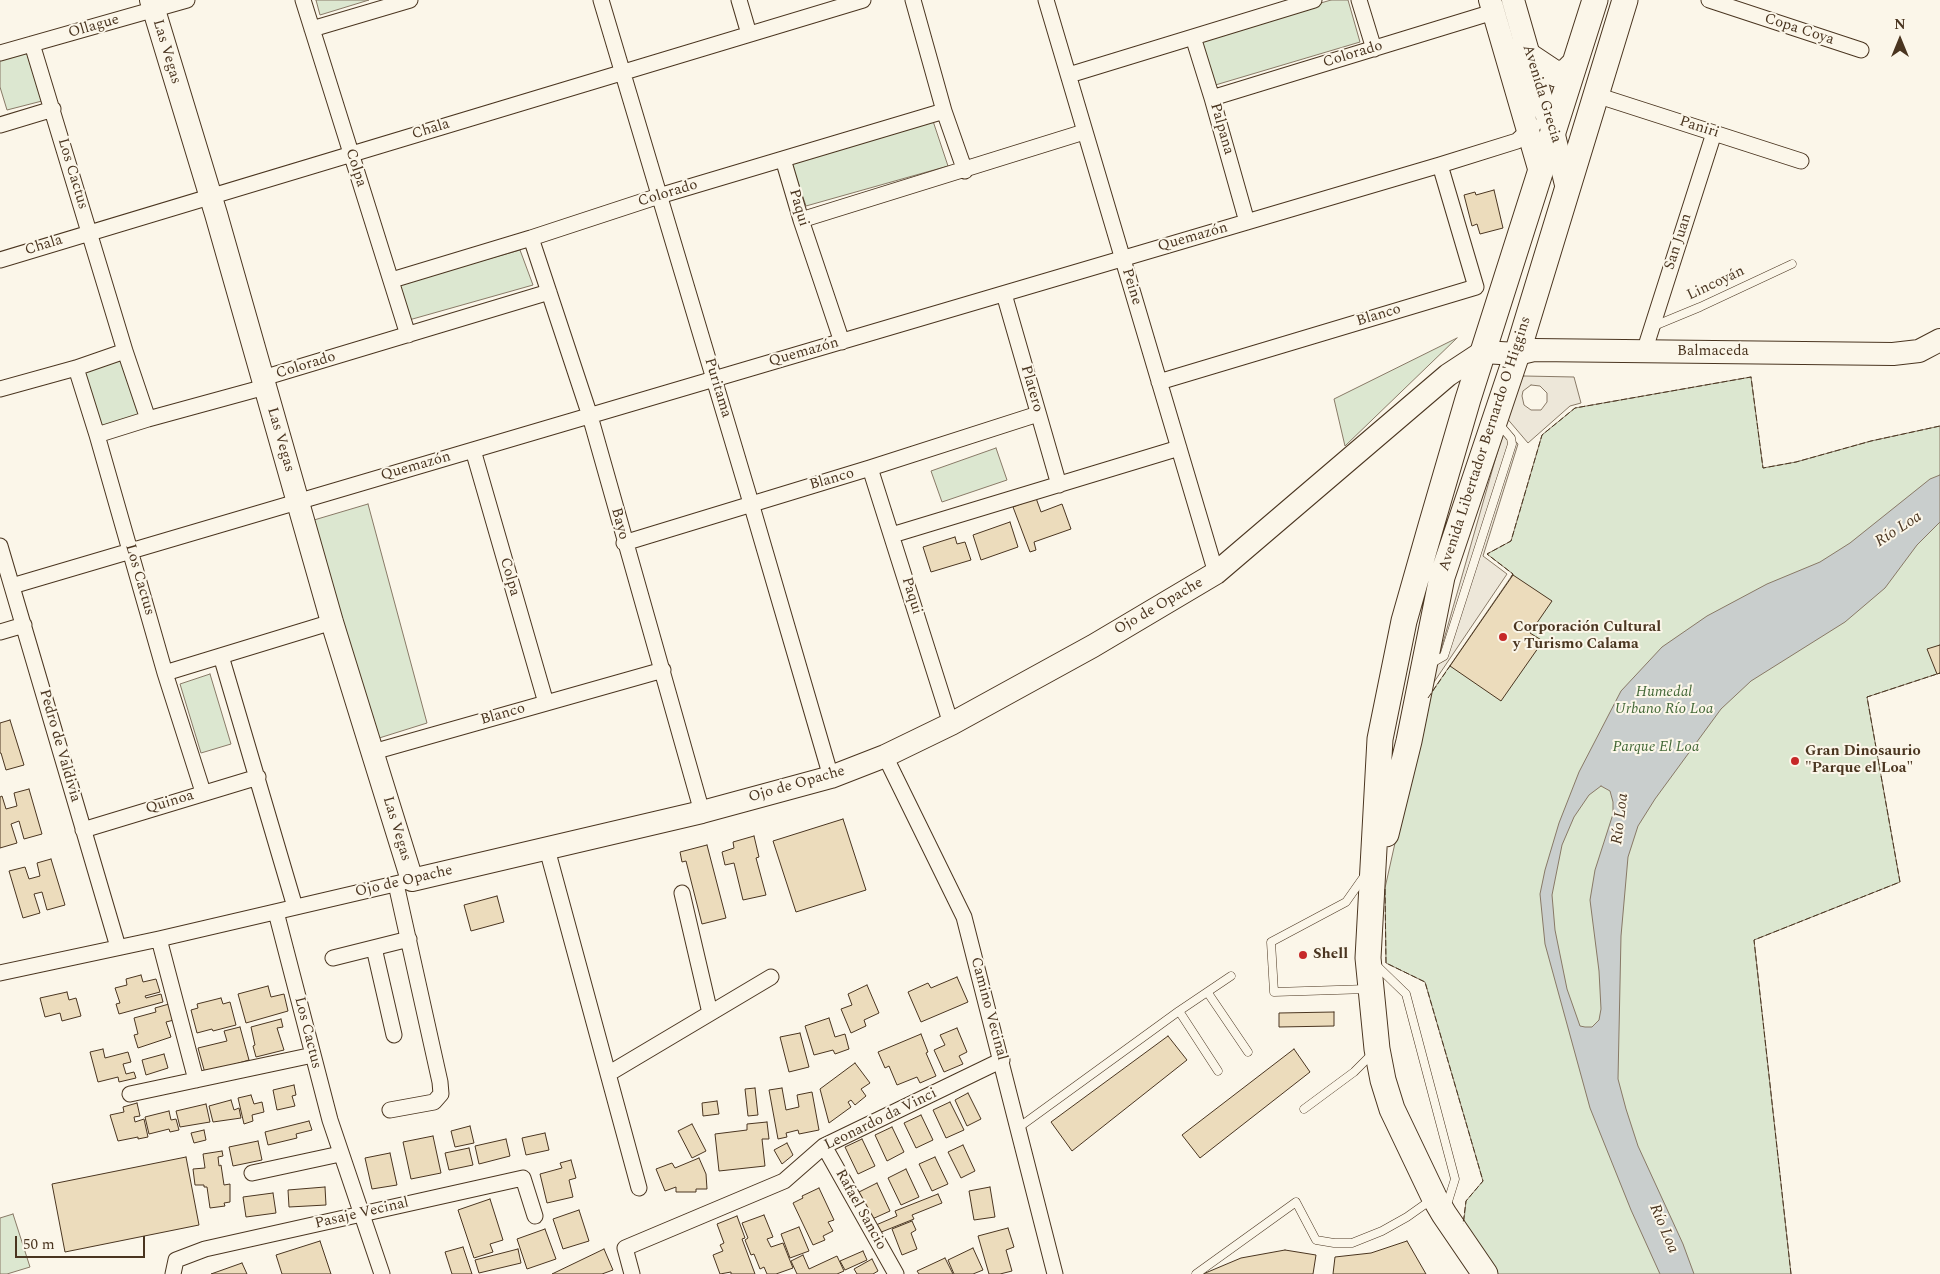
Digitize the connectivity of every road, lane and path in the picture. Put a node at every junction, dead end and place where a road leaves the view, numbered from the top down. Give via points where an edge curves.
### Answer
1 (187, 0) edge
2 (304, 0) edge
3 (410, 0) edge
4 (600, 0) edge
5 (739, 0) edge
6 (863, 0) edge
7 (913, 0) edge
8 (1046, 0) edge
9 (1314, 0) edge
10 (1359, 0) edge
11 (1513, 0) edge
12 (1595, 0) edge
13 (1625, 0) edge
14 (1709, 0) edge
15 (152, 5) edge
16 (1491, 6) edge
17 (1755, 7) edge
18 (312, 29) junction
19 (749, 34) junction
20 (1193, 37) junction
21 (32, 44) junction
22 (1374, 49) junction
23 (1861, 50) dead end
24 (0, 53) edge
25 (1529, 56) junction
26 (1572, 71) junction
27 (623, 72) junction
28 (1069, 75) junction
29 (1596, 95) junction
30 (1212, 98) junction
31 (53, 109) junction
32 (944, 111) junction
33 (1, 120) edge
34 (1542, 124) junction
35 (1084, 132) junction
36 (1714, 133) junction
37 (350, 154) junction
38 (784, 159) junction
39 (1802, 161) dead end
40 (1440, 166) junction
41 (965, 171) junction
42 (1567, 189) junction
43 (210, 196) junction
44 (659, 196) junction
45 (801, 220) junction
46 (1246, 222) junction
47 (90, 232) junction
48 (531, 238) junction
49 (1122, 259) junction
50 (0, 260) edge
51 (1792, 264) dead end
52 (392, 280) junction
53 (549, 292) junction
54 (1004, 294) junction
55 (1652, 327) junction
56 (408, 335) junction
57 (1940, 340) edge
58 (842, 342) junction
59 (125, 351) junction
60 (1483, 352) junction
61 (1644, 352) junction
62 (1517, 354) junction
63 (76, 368) junction
64 (715, 379) junction
65 (1159, 382) junction
66 (264, 383) junction
67 (0, 389) edge
68 (1038, 414) junction
69 (590, 416) junction
70 (148, 419) junction
71 (97, 435) junction
72 (1179, 448) junction
73 (473, 450) junction
74 (870, 468) junction
75 (1059, 485) junction
76 (298, 502) junction
77 (751, 503) junction
78 (892, 535) junction
79 (624, 543) junction
80 (0, 546) edge
81 (130, 551) junction
82 (1216, 573) junction
83 (6, 586) edge
84 (332, 622) junction
85 (24, 625) junction
86 (0, 632) edge
87 (221, 656) junction
88 (662, 670) junction
89 (165, 673) junction
90 (546, 703) junction
91 (951, 724) junction
92 (373, 752) junction
93 (885, 756) junction
94 (258, 777) junction
95 (831, 777) junction
96 (203, 792) junction
97 (702, 812) junction
98 (83, 830) junction
99 (547, 849) junction
100 (1373, 863) junction
101 (404, 882) junction
102 (682, 893) dead end
103 (1372, 895) junction
104 (295, 907) junction
105 (276, 912) junction
106 (159, 939) junction
107 (409, 939) junction
108 (118, 947) junction
109 (374, 948) junction
110 (333, 958) dead end
111 (1368, 958) junction
112 (0, 973) edge
113 (1231, 976) dead end
114 (771, 977) dead end
115 (1371, 989) junction
116 (1208, 993) junction
117 (1179, 1011) junction
118 (710, 1013) junction
119 (394, 1035) dead end
120 (1377, 1049) junction
121 (1248, 1052) dead end
122 (313, 1055) junction
123 (1002, 1060) junction
124 (1218, 1071) dead end
125 (608, 1074) junction
126 (196, 1080) junction
127 (130, 1094) dead end
128 (1304, 1109) dead end
129 (390, 1110) dead end
130 (1018, 1128) junction
131 (824, 1146) junction
132 (340, 1154) junction
133 (252, 1173) dead end
134 (639, 1188) dead end
135 (1439, 1206) junction
136 (363, 1214) junction
137 (535, 1216) dead end
138 (173, 1274) edge
139 (382, 1274) edge
140 (632, 1274) edge
141 (896, 1274) edge
142 (1055, 1274) edge
143 (1196, 1274) edge
144 (1486, 1274) edge

1 - 15 street, Ollague
2 - 18 street, Colpa
3 - 18 street
4 - 27 street, Puritama
5 - 19 street
6 - 19 street, Chala
7 - 32 street
8 - 28 street, Peine
9 - 20 street
10 - 22 street
11 - 25 main road, Avenida Grecia
12 - 26 main road, Avenida Libertador Bernardo O'Higgins
13 - 29 main road, Avenida Libertador Bernardo O'Higgins
14 - 17 street, Copa Coya
15 - 21 street, Ollague
15 - 43 main road, Las Vegas
16 - 22 street, Colorado
16 - 34 main road, Avenida Grecia
17 - 23 street, Copa Coya
18 - 37 street, Colpa
19 - 27 street, Chala
20 - 28 street
20 - 30 street, Palpana
21 - 24 street, Ollague
21 - 31 street, Los Cactus
22 - 30 street, Colorado
25 - 26 main road via 1556,74
25 - 34 main road, Avenida Grecia
26 - 34 main road, Avenida Libertador Bernardo O'Higgins
27 - 37 street, Chala
27 - 44 street, Puritama
28 - 35 street, Peine
29 - 36 street, Paniri
29 - 42 main road, Avenida Libertador Bernardo O'Higgins
30 - 46 street, Palpana
31 - 33 street
31 - 47 street, Los Cactus
32 - 38 street, Colorado
32 - 41 street
34 - 40 street, Quemazón via 1518,141
34 - 42 main road, Avenida Grecia
34 - 60 main road, Avenida Libertador Bernardo O'Higgins via 1540,172
35 - 41 street
35 - 49 street, Peine
36 - 39 street, Paniri
36 - 55 street, San Juan
37 - 43 street, Chala
37 - 52 street, Colpa
38 - 44 street, Colorado
38 - 45 street, Paqui
40 - 46 street, Quemazón
40 - 65 street, Blanco via 1476,287
41 - 45 street
42 - 62 main road, Avenida Libertador Bernardo O'Higgins
43 - 47 street, Chala
43 - 66 main road, Las Vegas
44 - 48 street, Colorado
44 - 64 street, Puritama
45 - 58 street, Paqui
46 - 49 street, Quemazón
47 - 50 street, Chala
47 - 59 street, Los Cactus
48 - 52 street, Colorado
48 - 53 street, Bayo
49 - 54 street, Quemazón
49 - 65 street, Peine
51 - 55 lane, Lincoyán
52 - 56 street, Colpa
53 - 56 street, Colorado
53 - 69 street, Bayo
54 - 58 street, Quemazón
54 - 68 street, Platero
55 - 61 street, San Juan
56 - 66 street, Colorado
57 - 61 main road, Balmaceda via 1919,351 1893,354
58 - 64 street, Quemazón
59 - 63 street
59 - 70 street, Los Cactus
60 - 62 main road, Balmaceda
60 - 82 main road, Ojo de Opache via 1448,375
60 - 100 main road, Avenida Libertador Bernardo O'Higgins via 1404,621 1380,739
61 - 62 main road, Balmaceda via 1534,350
62 - 103 main road, Avenida Libertador Bernardo O'Higgins via 1494,419 1454,581 1423,667
63 - 67 street
63 - 71 street, Los Cactus
64 - 69 street, Quemazón
64 - 77 street, Puritama
65 - 72 street, Peine
66 - 70 street, Colorado
66 - 76 main road, Las Vegas
68 - 74 street, Blanco
68 - 75 street, Platero
69 - 73 street, Quemazón
69 - 79 street, Bayo
70 - 71 street, Colorado
71 - 81 street, Los Cactus
72 - 75 street
72 - 82 street, Peine
73 - 76 street, Quemazón
73 - 90 street, Colpa
74 - 77 street, Blanco
74 - 78 street, Paqui
75 - 78 street
76 - 81 street, Quemazón
76 - 84 main road, Las Vegas
77 - 79 street, Blanco
77 - 95 street, Puritama
78 - 91 street, Paqui
79 - 88 street, Bayo
80 - 83 street, Pedro de Valdivia
81 - 83 street, Quemazón
81 - 89 street, Los Cactus
82 - 91 main road, Ojo de Opache via 1093,646
83 - 85 street, Pedro de Valdivia
84 - 87 street
84 - 92 main road, Las Vegas
85 - 86 street
85 - 98 street, Pedro de Valdivia
87 - 89 street
87 - 94 street
88 - 90 street, Blanco
88 - 97 street, Bayo
89 - 96 street, Los Cactus
90 - 92 street, Blanco
91 - 93 main road, Ojo de Opache
92 - 101 main road, Las Vegas
93 - 95 main road, Ojo de Opache
93 - 123 street, Camino Vecinal via 964,917
94 - 96 street, Quinoa
94 - 104 street
95 - 97 main road, Ojo de Opache
96 - 98 street, Quinoa
97 - 99 main road, Ojo de Opache
98 - 108 street, Pedro de Valdivia
99 - 101 main road, Ojo de Opache
99 - 125 street
100 - 103 main road, Avenida Libertador Bernardo O'Higgins
100 - 115 lane via 1346,902 1271,942 1274,992
101 - 104 street, Ojo de Opache
101 - 107 street
102 - 118 street
103 - 111 main road, Avenida Libertador Bernardo O'Higgins
104 - 105 street, Ojo de Opache
105 - 106 street, Ojo de Opache
105 - 122 street, Los Cactus
106 - 108 street, Ojo de Opache
106 - 126 street
107 - 109 street
107 - 129 street via 441,1094 434,1102
108 - 112 street, Ojo de Opache
109 - 110 street
109 - 119 street
111 - 115 main road, Avenida Libertador Bernardo O'Higgins
111 - 135 lane via 1406,994 1455,1179
113 - 116 lane
114 - 118 street
115 - 120 main road, Avenida Libertador Bernardo O'Higgins
116 - 117 lane
116 - 121 lane
117 - 124 lane
117 - 130 lane
118 - 125 street
120 - 128 lane via 1354,1072
120 - 135 main road, Avenida Libertador Bernardo O'Higgins via 1392,1109
122 - 126 street
122 - 132 street, Los Cactus
123 - 130 street, Camino Vecinal
123 - 131 street, Leonardo da Vinci
125 - 134 street
126 - 127 street
130 - 142 street, Camino Vecinal
131 - 140 street, Leonardo da Vinci via 784,1180 626,1248
131 - 141 street, Rafael Sancio
132 - 133 street
132 - 136 street, Los Cactus
135 - 143 lane via 1352,1243 1334,1243 1316,1240 1296,1202
135 - 144 main road, Avenida Libertador Bernardo O'Higgins
136 - 137 street, Pasaje Vecinal via 523,1178
136 - 138 street, Pasaje Vecinal via 205,1249 176,1260
136 - 139 street, Los Cactus

